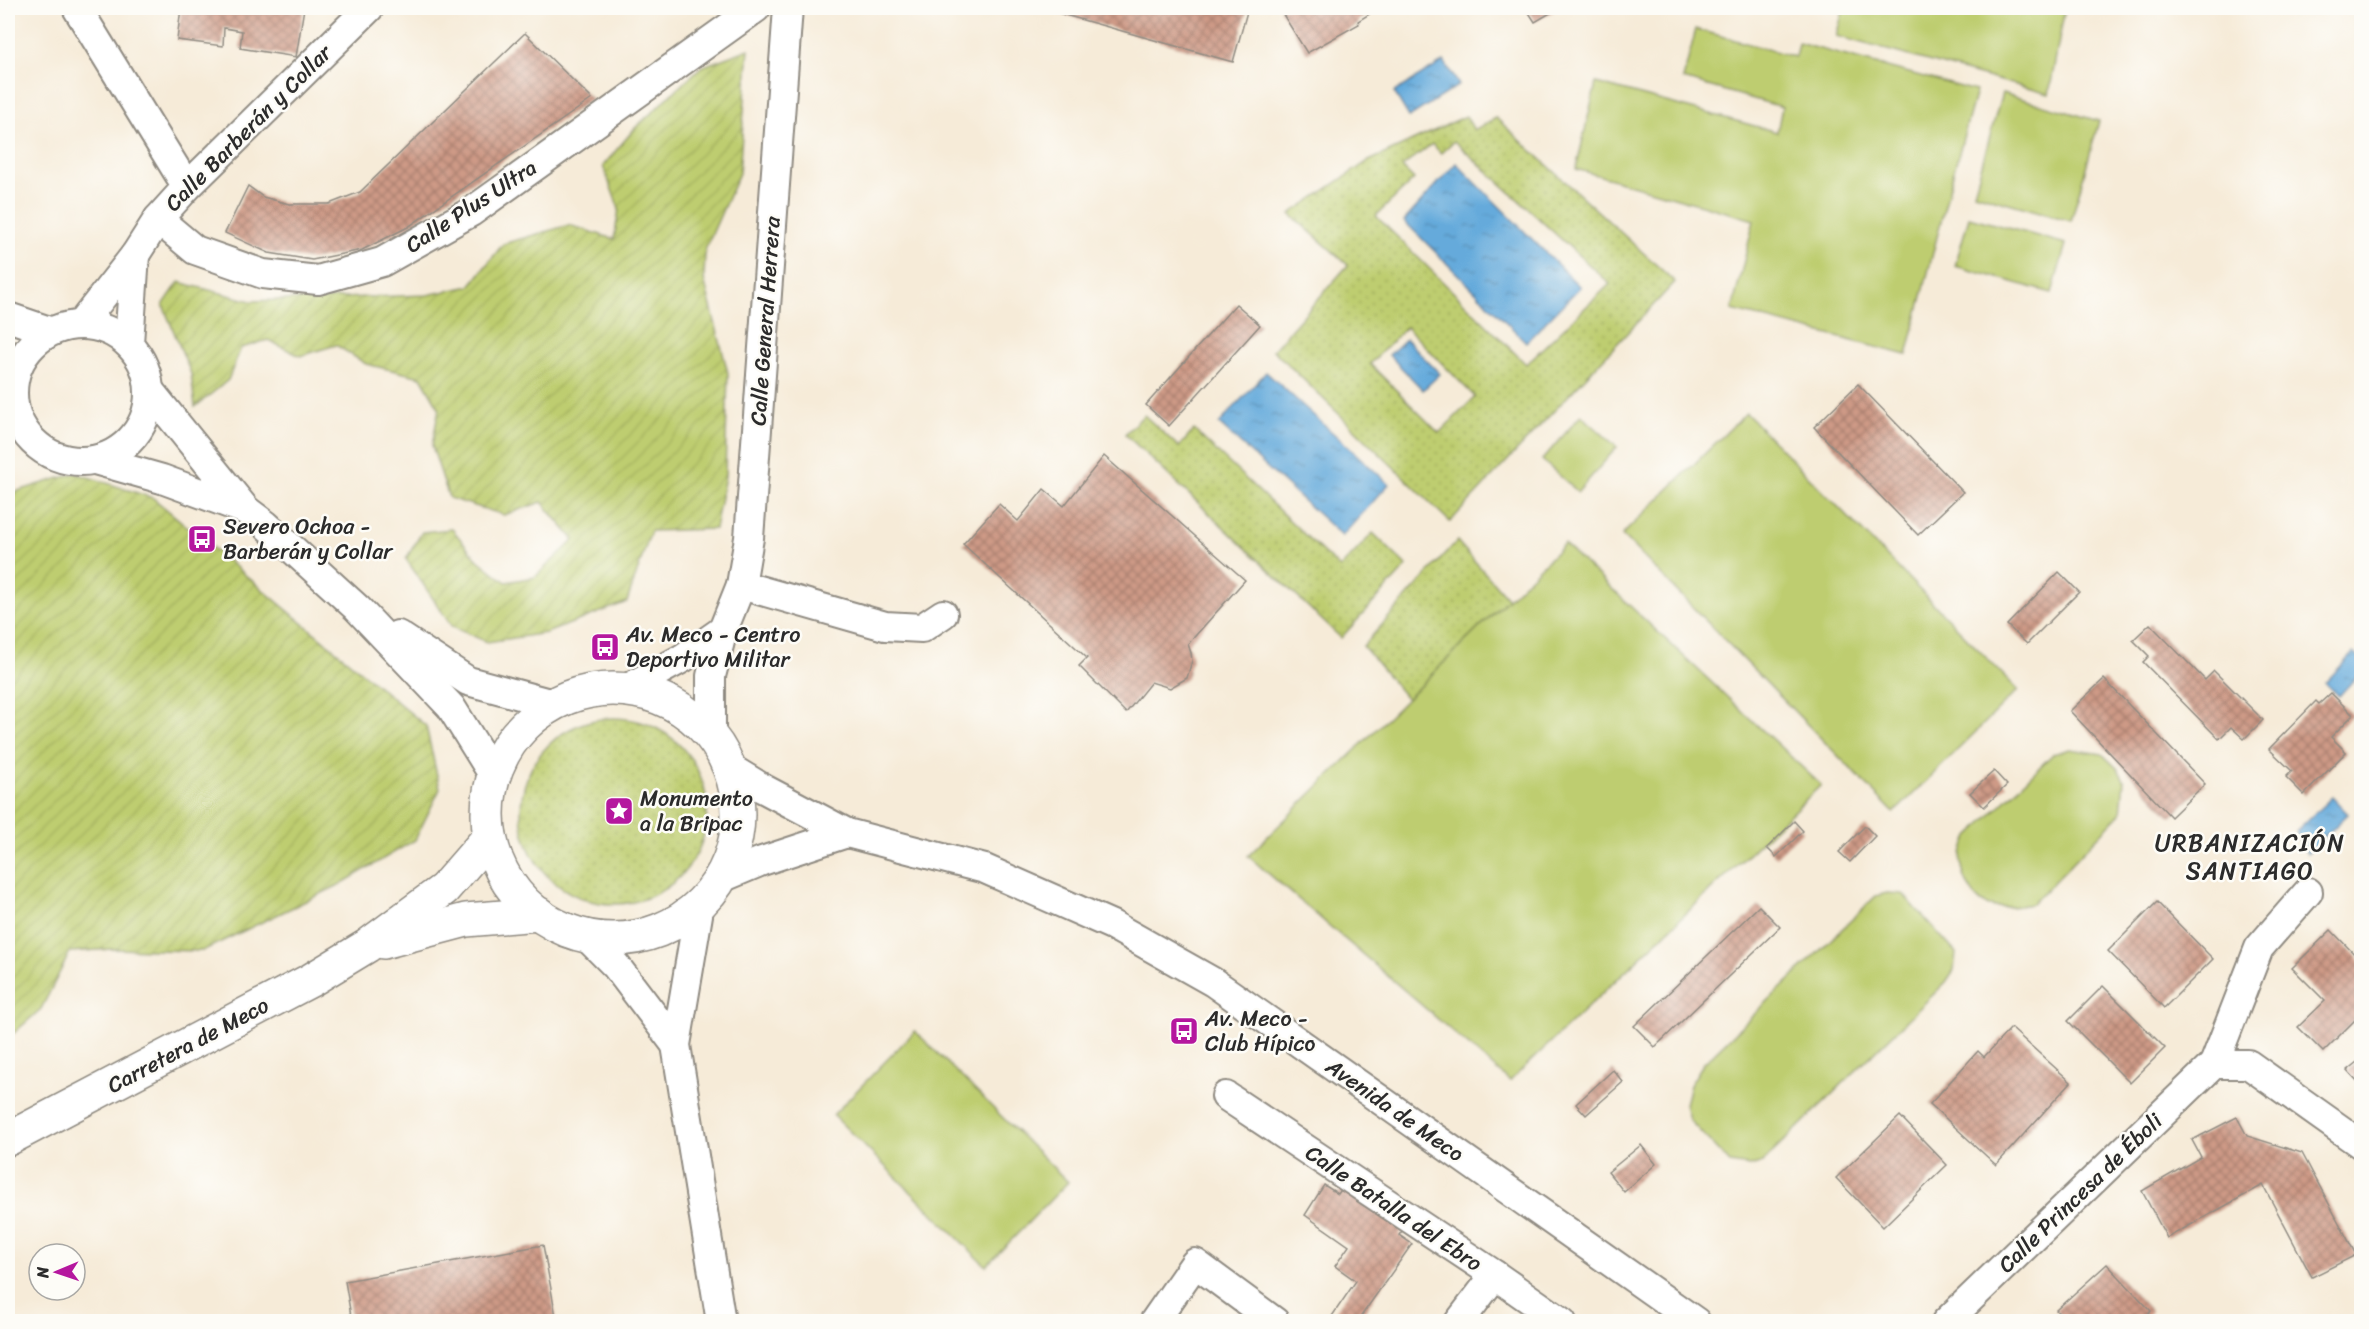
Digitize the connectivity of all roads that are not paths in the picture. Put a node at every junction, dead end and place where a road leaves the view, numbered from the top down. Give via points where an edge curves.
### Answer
1 (77, 8) edge
2 (369, 8) edge
3 (756, 8) edge
4 (788, 8) edge
5 (187, 187) junction
6 (158, 219) junction
7 (135, 255) junction
8 (8, 317) edge
9 (81, 324) junction
10 (49, 332) junction
11 (129, 343) junction
12 (150, 391) junction
13 (10, 400) edge
14 (95, 460) junction
15 (246, 510) junction
16 (741, 585) junction
17 (357, 608) junction
18 (942, 614) dead end
19 (723, 630) junction
20 (626, 689) junction
21 (553, 704) junction
22 (711, 736) junction
23 (730, 768) junction
24 (494, 776) junction
25 (847, 833) junction
26 (490, 836) junction
27 (710, 891) junction
28 (2308, 892) dead end
29 (539, 914) junction
30 (586, 936) junction
31 (367, 946) junction
32 (676, 1045) junction
33 (2214, 1064) junction
34 (1226, 1096) dead end
35 (8, 1139) edge
36 (2361, 1145) edge
37 (1495, 1275) junction
38 (721, 1322) edge
39 (1154, 1322) edge
40 (1275, 1322) edge
41 (1459, 1322) edge
42 (1562, 1322) edge
43 (1696, 1322) edge
44 (1946, 1322) edge

1 - 5 street
2 - 5 street, Calle Barberán y Collar
3 - 6 street, Calle Plus Ultra via 471,212 382,262 318,280 263,274 195,250
4 - 16 street, Calle General Herrera via 749,538
5 - 6 street, Calle Barberán y Collar
6 - 7 street, Calle Barberán y Collar
7 - 9 street, Calle Barberán y Collar
7 - 11 street, Calle Barberán y Collar
8 - 10 street
9 - 10 street
9 - 11 street via 99,326
10 - 13 street via 24,354 16,369
11 - 12 street via 146,370
12 - 14 street via 145,416 131,440 114,453
12 - 15 street
13 - 14 street via 28,437 42,450 76,462
14 - 15 street via 162,479
15 - 17 street
16 - 18 street via 885,626 922,628
16 - 19 street, Calle General Herrera
17 - 21 street via 468,681
17 - 24 street via 451,707
19 - 20 street via 683,658
19 - 22 street, Calle General Herrera via 711,676
20 - 21 street via 601,688
20 - 22 street via 673,704
21 - 24 street via 527,722 507,747
22 - 23 street
23 - 25 street, Avenida de Meco
23 - 27 street via 737,796 737,825 732,853
24 - 26 street
25 - 27 street via 762,861
25 - 43 street, Avenida de Meco via 985,869 1112,925 1213,982
26 - 29 street via 507,880
26 - 31 street via 444,890
27 - 30 street via 681,919 659,930 636,938
27 - 32 street
28 - 33 street, Calle Princesa de Éboli via 2259,948
29 - 30 street via 561,928
29 - 31 street via 466,920
30 - 32 street via 616,966
31 - 35 street, Carretera de Meco via 311,980
32 - 38 street
33 - 36 street via 2248,1064
33 - 44 street, Calle Princesa de Éboli
34 - 37 street, Calle Batalla del Ebro
37 - 41 street
37 - 42 street, Calle Batalla del Ebro
39 - 40 street via 1195,1263

